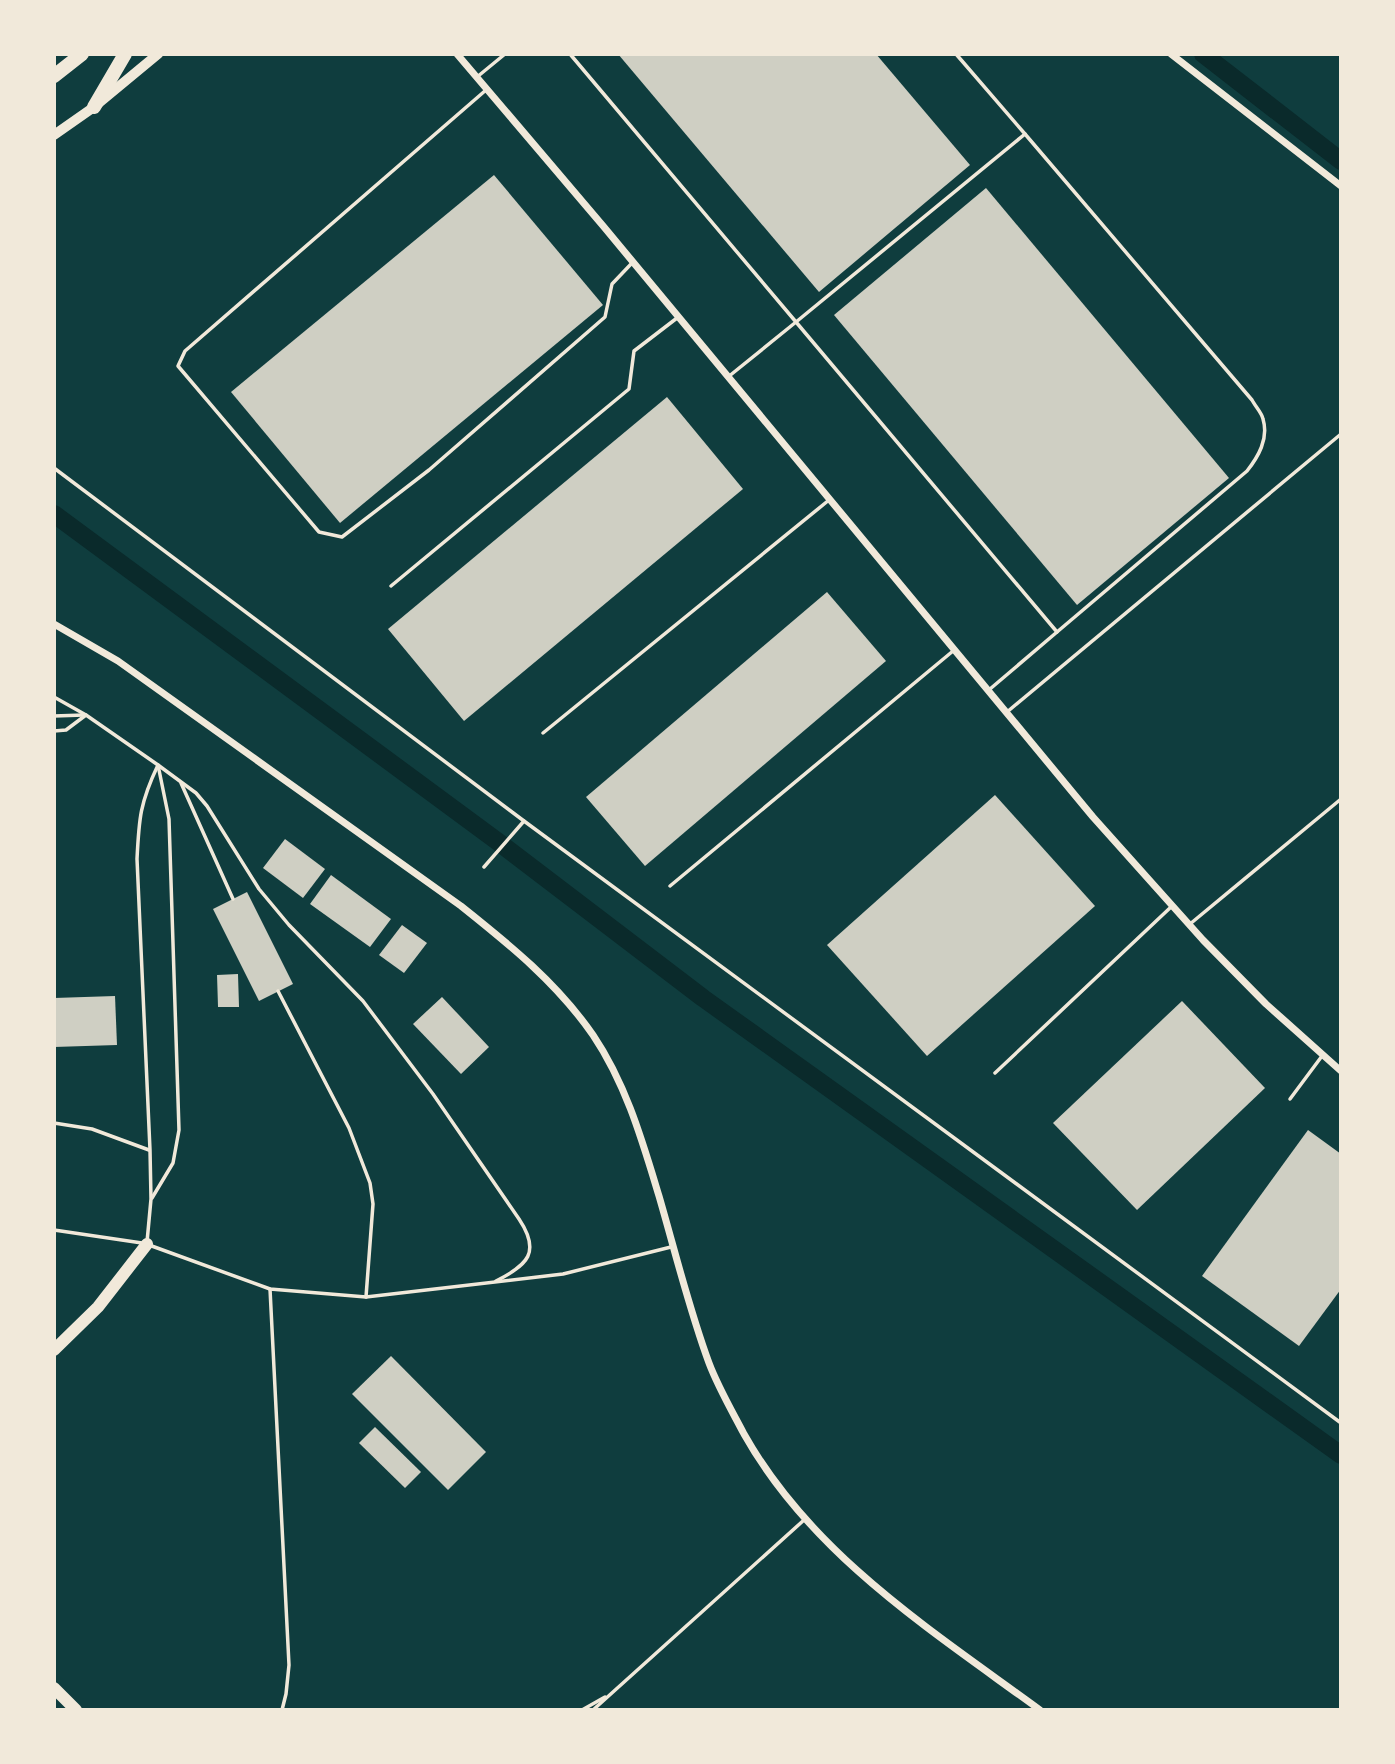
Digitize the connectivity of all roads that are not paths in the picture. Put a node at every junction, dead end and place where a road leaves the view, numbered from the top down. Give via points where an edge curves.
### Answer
1 (82, 54) edge
2 (125, 54) edge
3 (158, 54) edge
4 (457, 54) edge
5 (505, 54) edge
6 (570, 54) edge
7 (956, 54) edge
8 (1171, 54) edge
9 (54, 76) edge
10 (477, 78) junction
11 (486, 90) junction
12 (94, 107) junction
13 (1025, 134) junction
14 (54, 135) edge
15 (1341, 186) edge
16 (633, 262) junction
17 (678, 316) junction
18 (796, 322) junction
19 (728, 377) junction
20 (1341, 434) edge
21 (54, 468) edge
22 (830, 499) junction
23 (391, 586) dead end
24 (54, 624) edge
25 (1057, 632) junction
26 (955, 649) junction
27 (989, 691) junction
28 (54, 696) edge
29 (1007, 712) junction
30 (86, 715) junction
31 (54, 716) edge
32 (54, 731) edge
33 (543, 733) dead end
34 (158, 765) junction
35 (180, 780) junction
36 (1341, 799) edge
37 (524, 821) junction
38 (484, 867) dead end
39 (670, 886) dead end
40 (233, 899) dead end
41 (1173, 906) junction
42 (1189, 925) junction
43 (278, 991) dead end
44 (1323, 1055) junction
45 (1341, 1070) edge
46 (995, 1073) dead end
47 (1290, 1099) dead end
48 (54, 1123) edge
49 (150, 1150) junction
50 (151, 1199) junction
51 (54, 1230) edge
52 (146, 1244) junction
53 (673, 1247) junction
54 (496, 1281) junction
55 (270, 1289) junction
56 (366, 1297) junction
57 (54, 1350) edge
58 (1341, 1423) edge
59 (806, 1518) junction
60 (54, 1688) edge
61 (610, 1694) junction
62 (76, 1710) edge
63 (282, 1710) edge
64 (582, 1710) edge
65 (593, 1710) edge
66 (1040, 1710) edge

1 - 9 highway
2 - 12 highway
3 - 12 main road
4 - 10 street
5 - 10 lane
6 - 18 lane
7 - 13 lane
8 - 15 street
10 - 11 street
11 - 16 street
11 - 16 lane via 185,351 178,366 319,532 342,537 429,470 606,317 612,284
12 - 14 main road
13 - 18 lane
13 - 25 lane via 1264,419 1261,454 1247,471
16 - 17 street
17 - 19 street
17 - 23 lane via 634,351 629,389
18 - 19 lane
18 - 25 lane
19 - 22 street
20 - 29 lane
21 - 37 lane
22 - 26 street
22 - 33 lane
24 - 53 street via 118,662 461,906 560,992 593,1035 620,1084 641,1136
25 - 27 lane
26 - 27 street
26 - 39 lane
27 - 29 street
28 - 30 lane
29 - 41 street
30 - 31 lane
30 - 32 lane via 66,730
30 - 34 lane
34 - 35 lane
34 - 49 lane via 141,805 137,859
34 - 50 lane via 169,819 179,1130 173,1163
35 - 40 lane
35 - 54 lane via 207,806 277,911 363,1001 527,1231 531,1242 528,1257
36 - 42 lane
37 - 38 lane
37 - 58 lane
41 - 42 street
41 - 46 lane
42 - 44 street
43 - 56 lane via 349,1128 370,1183 373,1204
44 - 45 street
44 - 47 lane
48 - 49 lane via 92,1129
49 - 50 lane
50 - 52 lane
51 - 52 lane
52 - 55 lane
52 - 57 main road via 98,1307
53 - 54 lane via 563,1274
53 - 59 street via 724,1396 771,1475
54 - 56 lane
55 - 56 lane
55 - 63 lane via 289,1665
59 - 61 lane
59 - 66 street via 870,1583
60 - 62 main road
61 - 64 lane
61 - 65 lane

